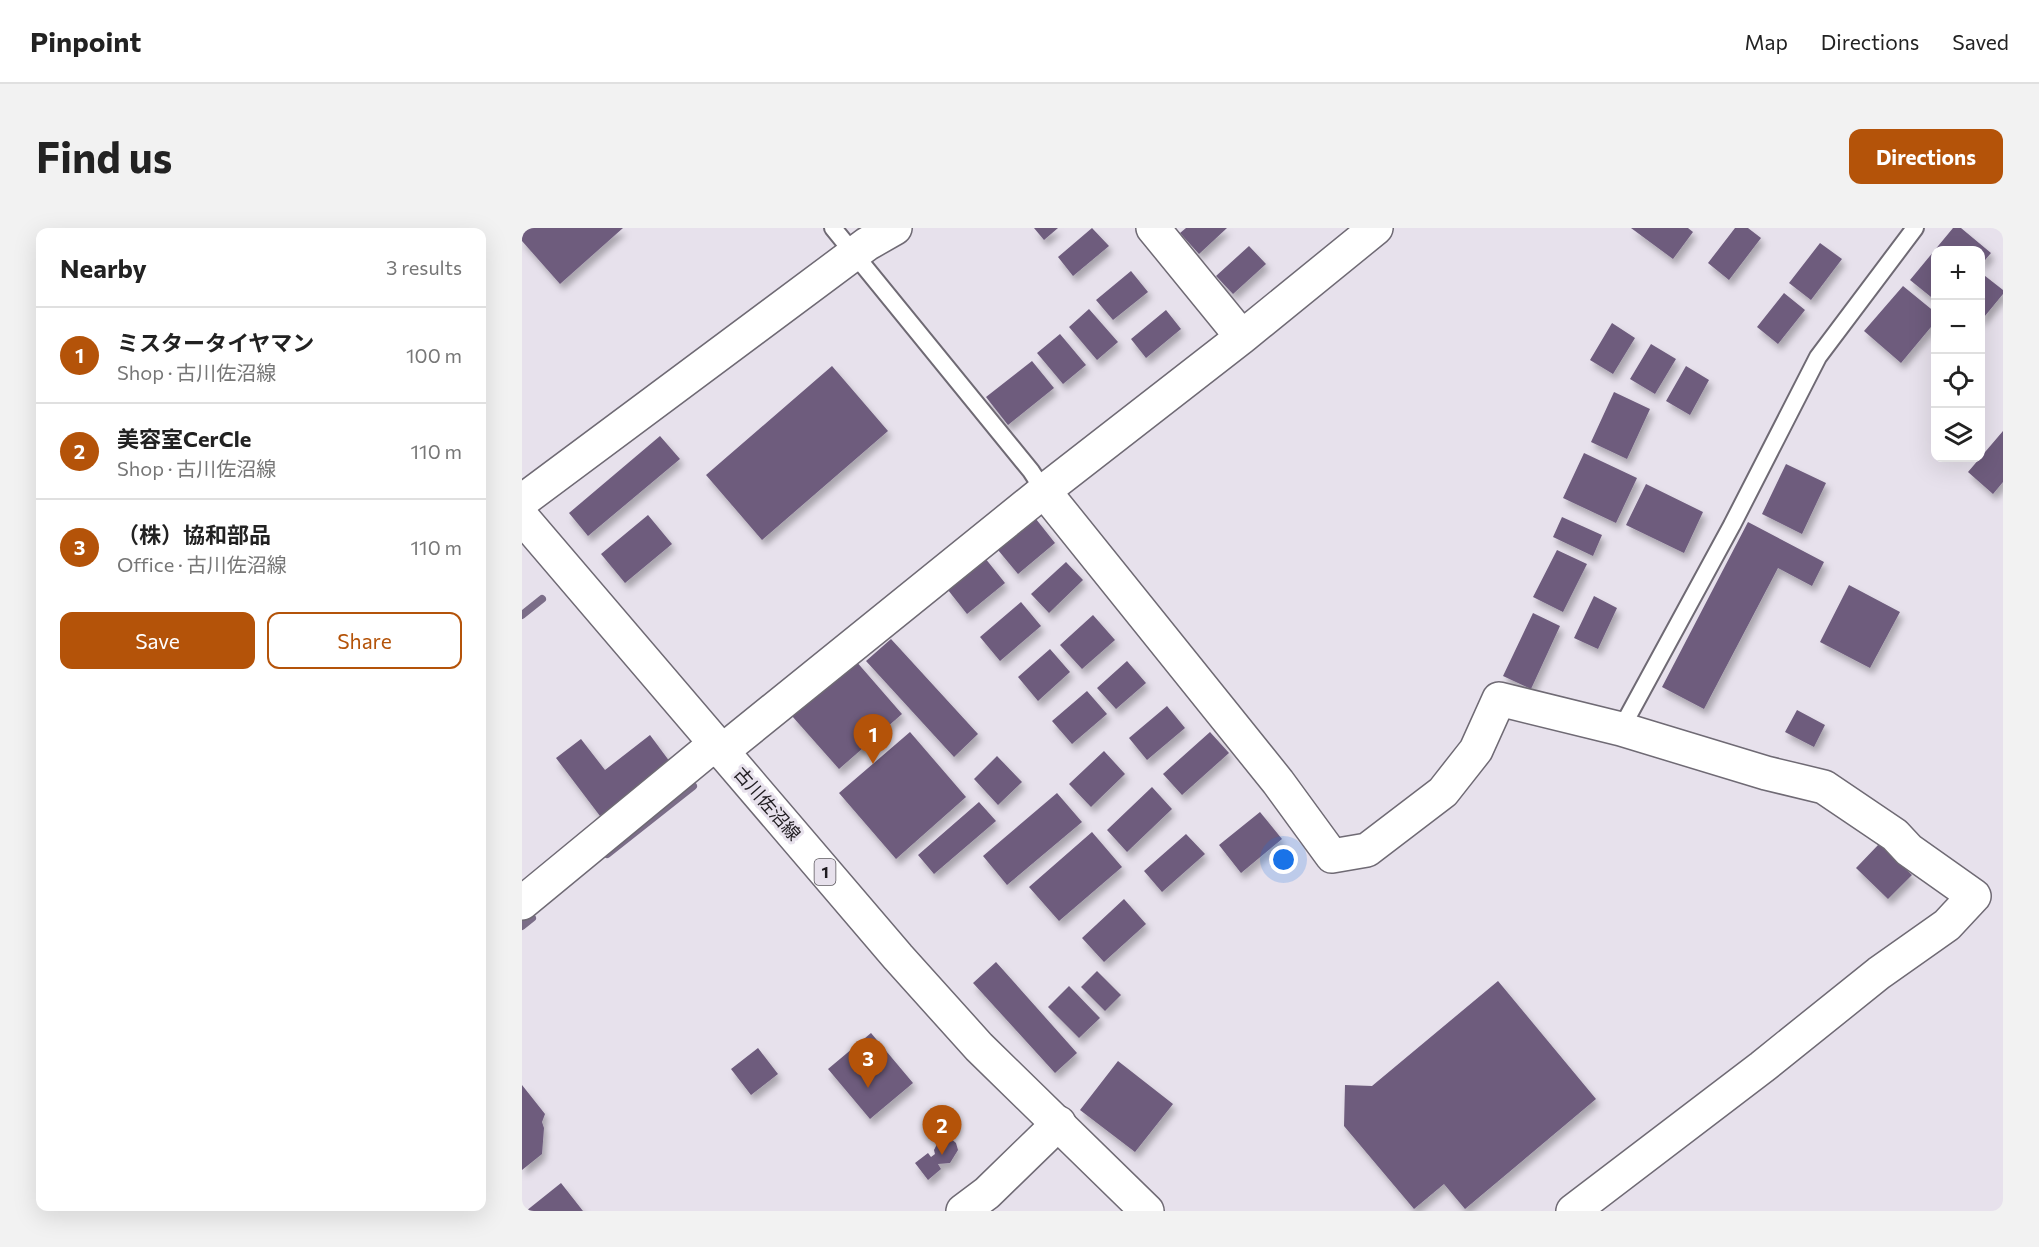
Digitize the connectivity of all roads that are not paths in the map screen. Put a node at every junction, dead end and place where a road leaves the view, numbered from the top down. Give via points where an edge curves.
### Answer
1 (832, 228) edge
2 (895, 228) edge
3 (1153, 228) edge
4 (1376, 228) edge
5 (1915, 228) edge
6 (853, 255) junction
7 (1242, 337) junction
8 (1044, 491) junction
9 (522, 501) edge
10 (522, 517) edge
11 (1621, 729) junction
12 (718, 748) junction
13 (522, 903) edge
14 (1059, 1123) junction
15 (963, 1211) edge
16 (1147, 1211) edge
17 (1574, 1211) edge

1 - 6 lane
2 - 6 street
3 - 7 street
4 - 7 street
5 - 11 lane via 1818,357
6 - 8 lane
6 - 9 street
7 - 8 street
8 - 11 street via 1278,782 1332,856 1366,850 1443,792 1476,750 1499,699
8 - 12 street
10 - 12 street, 古川佐沼線 / 1
11 - 17 street via 1824,787 1974,896 1947,925 1879,973
12 - 13 street
12 - 14 street, 古川佐沼線 / 1 via 979,1047
14 - 15 street
14 - 16 street, 古川佐沼線 / 1

